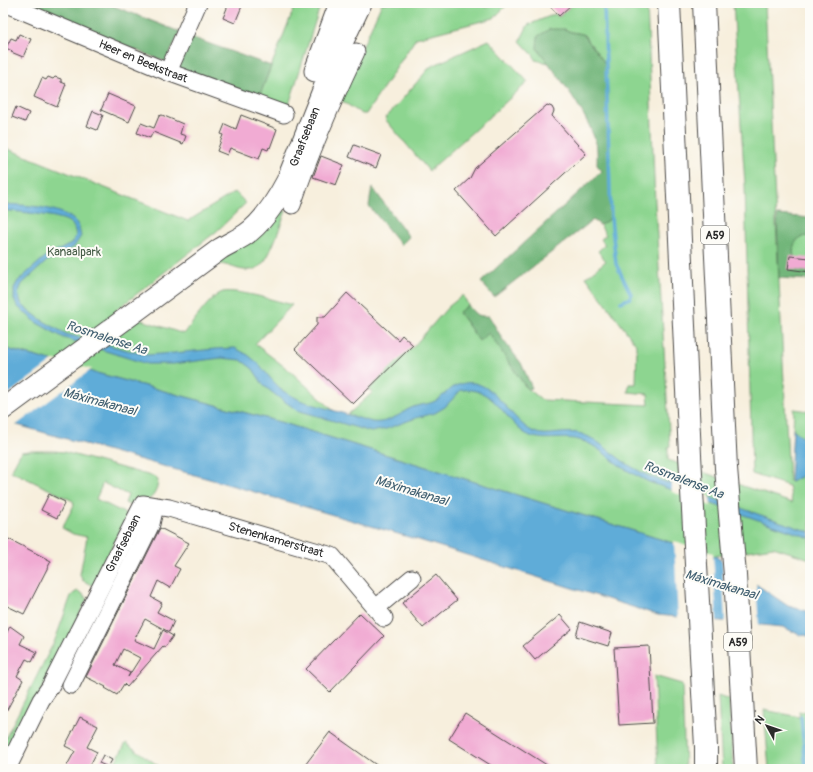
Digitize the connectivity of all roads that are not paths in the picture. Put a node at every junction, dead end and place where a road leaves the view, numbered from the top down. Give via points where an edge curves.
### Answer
1 (4, 3) edge
2 (198, 3) edge
3 (340, 3) edge
4 (361, 3) edge
5 (669, 3) edge
6 (704, 3) edge
7 (356, 52) dead end
8 (168, 72) junction
9 (284, 114) dead end
10 (292, 205) dead end
11 (220, 249) junction
12 (3, 409) edge
13 (155, 506) junction
14 (412, 578) dead end
15 (71, 685) dead end
16 (7, 769) edge
17 (706, 769) edge
18 (746, 769) edge

1 - 8 street, Heer en Beekstraat
2 - 8 street
3 - 11 main road, Graafsebaan via 296,127 275,177 256,206
4 - 11 main road, Graafsebaan via 341,45 283,188 266,214 251,230
5 - 17 highway
6 - 18 highway, A59 via 726,468
7 - 10 street, Graafsebaan via 322,125
8 - 9 street, Heer en Beekstraat
11 - 12 main road, Graafsebaan
13 - 14 street, Stenenkamerstraat via 332,556 380,613
13 - 15 street, Graafsebaan via 151,524
13 - 16 street, Graafsebaan via 143,504 140,509

